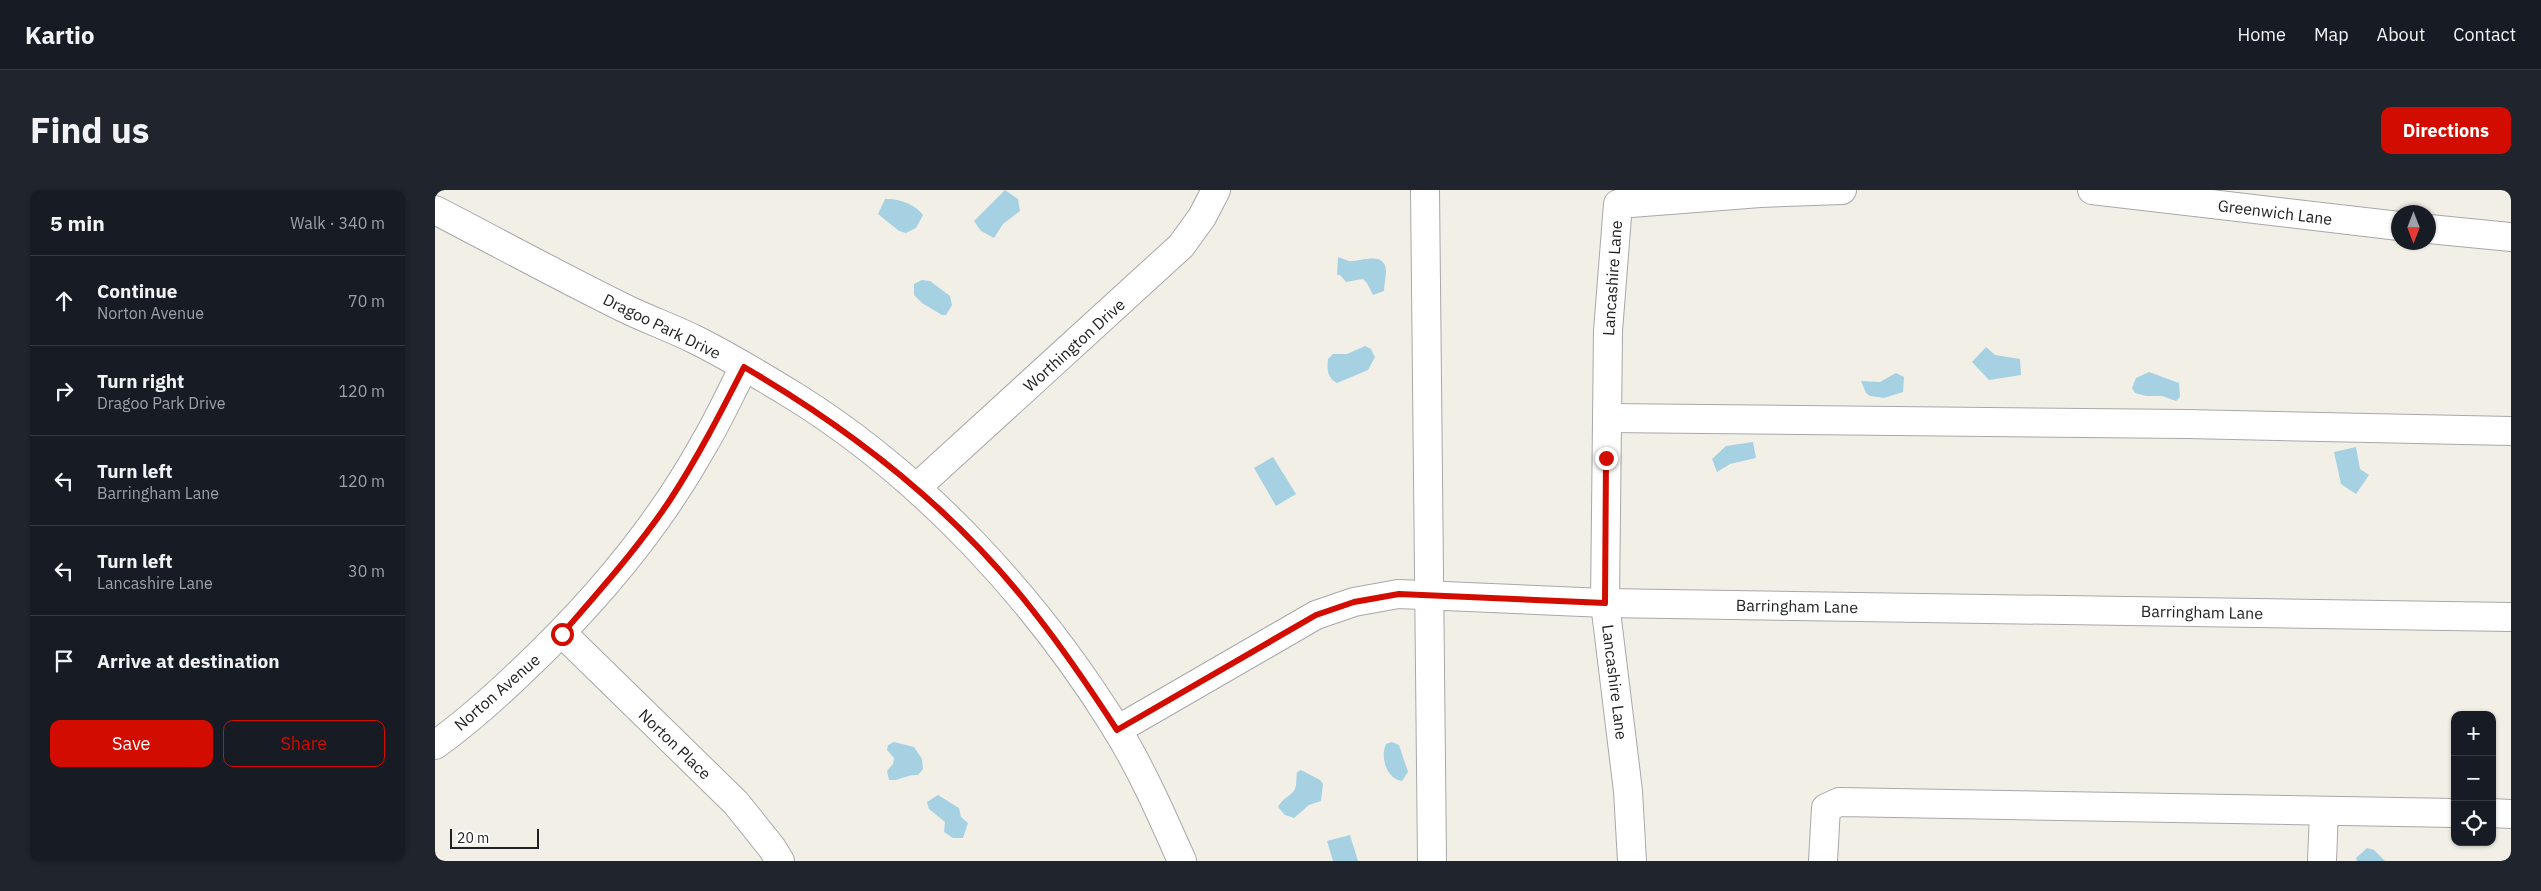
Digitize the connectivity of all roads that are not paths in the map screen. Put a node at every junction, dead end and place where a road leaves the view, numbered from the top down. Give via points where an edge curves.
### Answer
1 (444, 190) edge
2 (1216, 190) edge
3 (1425, 190) edge
4 (1842, 190) edge
5 (2091, 190) edge
6 (435, 210) edge
7 (2391, 225) edge
8 (2436, 230) edge
9 (2511, 237) edge
10 (744, 367) junction
11 (1607, 418) junction
12 (2511, 432) edge
13 (916, 488) junction
14 (1429, 595) junction
15 (1605, 603) junction
16 (2511, 617) edge
17 (562, 634) junction
18 (1117, 730) junction
19 (435, 745) edge
20 (2324, 811) junction
21 (2451, 813) edge
22 (2496, 813) edge
23 (2511, 814) edge
24 (780, 861) edge
25 (1182, 861) edge
26 (1432, 861) edge
27 (1631, 861) edge
28 (1823, 861) edge
29 (2322, 861) edge

1 - 6 street
2 - 13 street, Worthington Drive via 1203,217 1181,246
3 - 14 street
4 - 11 street, Lancashire Lane via 1618,204 1608,330
5 - 7 street, Greenwich Lane
6 - 10 street, Dragoo Park Drive
8 - 9 street
10 - 13 street, Dragoo Park Drive via 797,398 876,454
10 - 17 street, Norton Avenue via 704,445 669,500 626,560
11 - 12 street via 2187,424
11 - 15 street, Lancashire Lane
13 - 18 street, Dragoo Park Drive via 980,550 1033,611
14 - 15 street, Barringham Lane
14 - 18 street, Barringham Lane via 1399,594 1354,602 1316,615
14 - 26 street
15 - 16 street, Barringham Lane
15 - 27 street, Lancashire Lane via 1628,791
17 - 19 street, Norton Avenue via 500,692
17 - 24 street, Norton Place via 736,804
18 - 25 street, Dragoo Park Drive via 1161,813
20 - 21 street
20 - 28 street via 1839,802 1826,808
20 - 29 street
22 - 23 street

